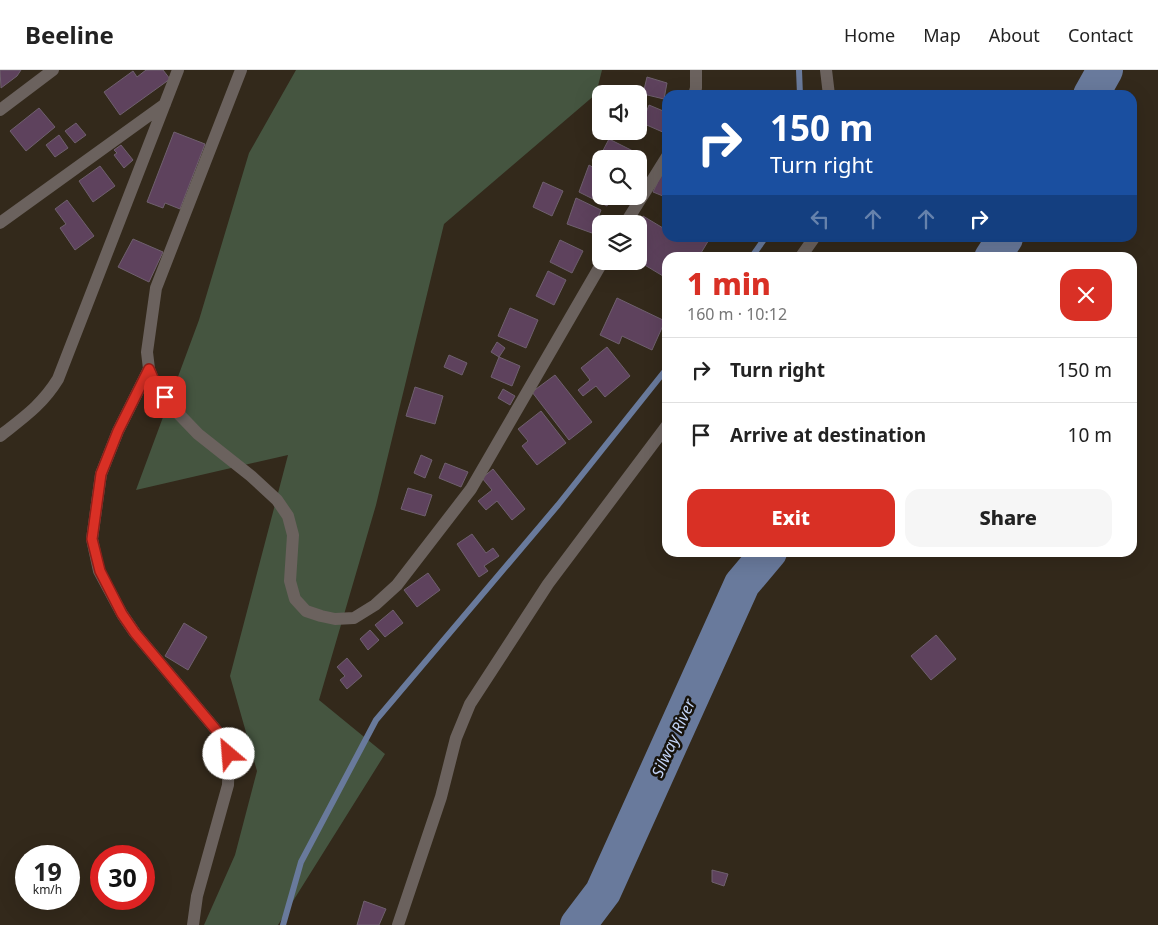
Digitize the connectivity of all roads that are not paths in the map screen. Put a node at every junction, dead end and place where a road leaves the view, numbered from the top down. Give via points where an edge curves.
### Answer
1 (53, 70) edge
2 (178, 70) edge
3 (240, 70) edge
4 (696, 70) edge
5 (826, 70) edge
6 (695, 90) edge
7 (828, 90) edge
8 (165, 104) junction
9 (0, 110) edge
10 (662, 165) edge
11 (631, 215) edge
12 (0, 223) edge
13 (597, 270) edge
14 (149, 369) junction
15 (662, 432) edge
16 (0, 436) edge
17 (193, 925) edge
18 (398, 925) edge

1 - 9 street
2 - 8 street
3 - 14 street via 156,288
4 - 6 street
5 - 7 street
8 - 12 street
8 - 16 street via 58,379 48,395
10 - 11 street
13 - 14 street via 471,489 397,585 354,618 321,616 306,610 295,599 290,581 293,535 288,516 277,500 198,434 174,409 156,385
14 - 17 street via 101,474 92,539 100,571 122,614 222,737 229,754 228,785 197,896
15 - 18 street via 548,584 470,704 456,738 441,797

